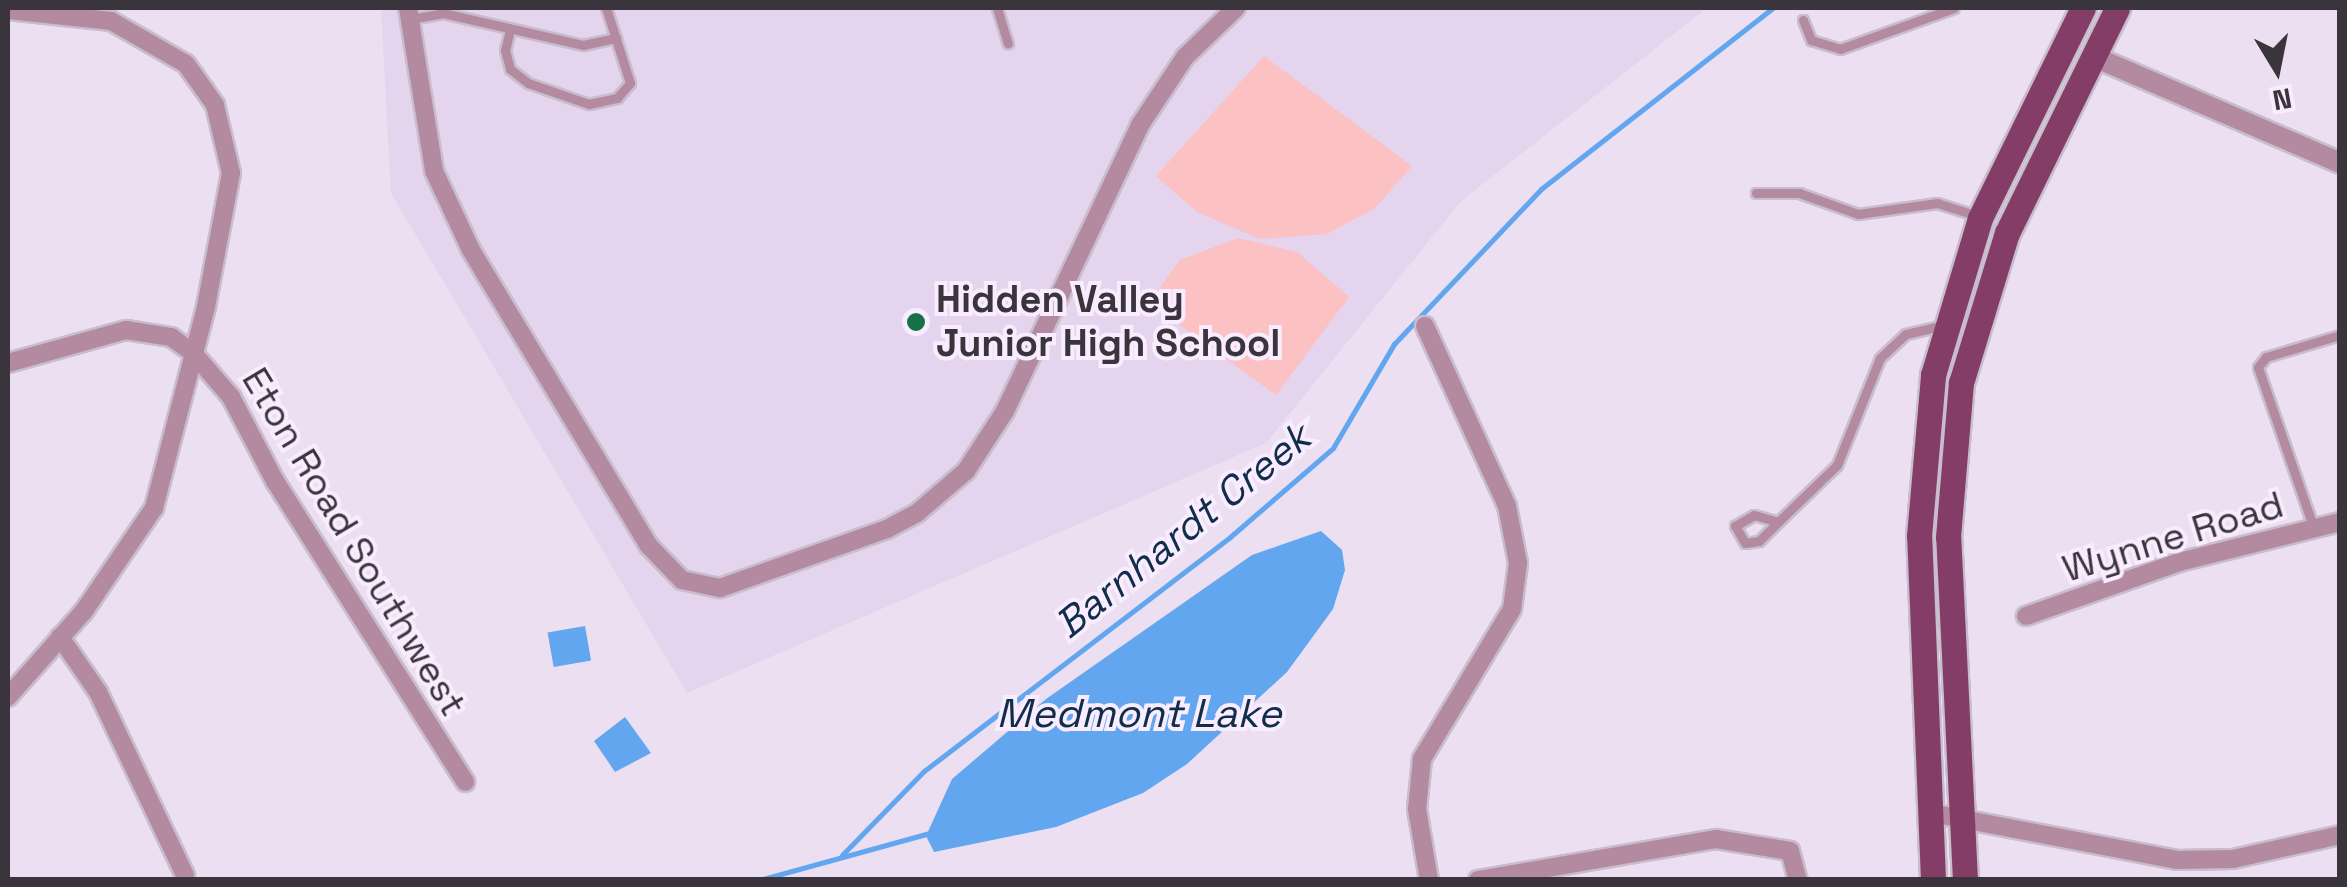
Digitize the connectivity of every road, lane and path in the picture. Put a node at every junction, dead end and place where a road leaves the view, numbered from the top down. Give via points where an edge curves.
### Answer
1 (606, 8) edge
2 (998, 8) edge
3 (1236, 8) edge
4 (1954, 8) edge
5 (2083, 8) edge
6 (2116, 8) edge
7 (8, 10) edge
8 (452, 11) edge
9 (409, 13) edge
10 (1803, 20) dead end
11 (510, 29) junction
12 (616, 38) junction
13 (1008, 43) dead end
14 (2092, 56) junction
15 (2340, 163) edge
16 (1756, 193) dead end
17 (1980, 218) junction
18 (1944, 325) junction
19 (1425, 326) dead end
20 (2340, 335) edge
21 (194, 354) junction
22 (8, 364) edge
23 (1778, 522) junction
24 (2340, 522) edge
25 (2314, 529) junction
26 (2026, 616) dead end
27 (60, 638) junction
28 (8, 697) edge
29 (464, 782) dead end
30 (1931, 814) junction
31 (1962, 820) junction
32 (2340, 835) edge
33 (185, 875) dead end
34 (1429, 880) edge
35 (1478, 880) edge
36 (1798, 880) edge
37 (1933, 880) edge
38 (1965, 880) edge

1 - 12 lane
2 - 13 lane
3 - 9 street via 1185,56 1140,124 1005,411 966,471 917,514 886,529 720,588 682,580 650,546 462,234 434,170
4 - 10 lane via 1840,49 1811,40
5 - 17 main road
6 - 14 main road
7 - 21 street via 111,21 186,64 215,105 230,173
8 - 9 lane
8 - 11 lane
11 - 12 lane via 582,45
11 - 12 lane via 510,69 558,96 589,104 628,92
14 - 15 street
14 - 31 main road via 2006,233 1961,384 1948,537
16 - 17 lane via 1799,193 1844,212 1937,203
17 - 18 main road
18 - 23 lane via 1906,334 1880,358 1836,465
18 - 30 main road via 1920,478
19 - 34 street via 1507,506 1518,562 1512,608 1422,759 1417,809
20 - 25 lane via 2266,358 2258,367
21 - 22 street, Eton Road Southwest via 170,337 126,330
21 - 27 street via 154,508 138,541
21 - 29 street, Eton Road Southwest via 230,396 275,481
23 - 23 lane via 1753,544 1735,532 1745,516
24 - 25 street, Wynne Road
25 - 26 street, Wynne Road via 2180,562
27 - 28 street
27 - 33 street via 98,692
30 - 31 street
30 - 37 main road
31 - 32 street via 2177,860 2233,859
31 - 38 main road
35 - 36 street via 1716,840 1790,851

